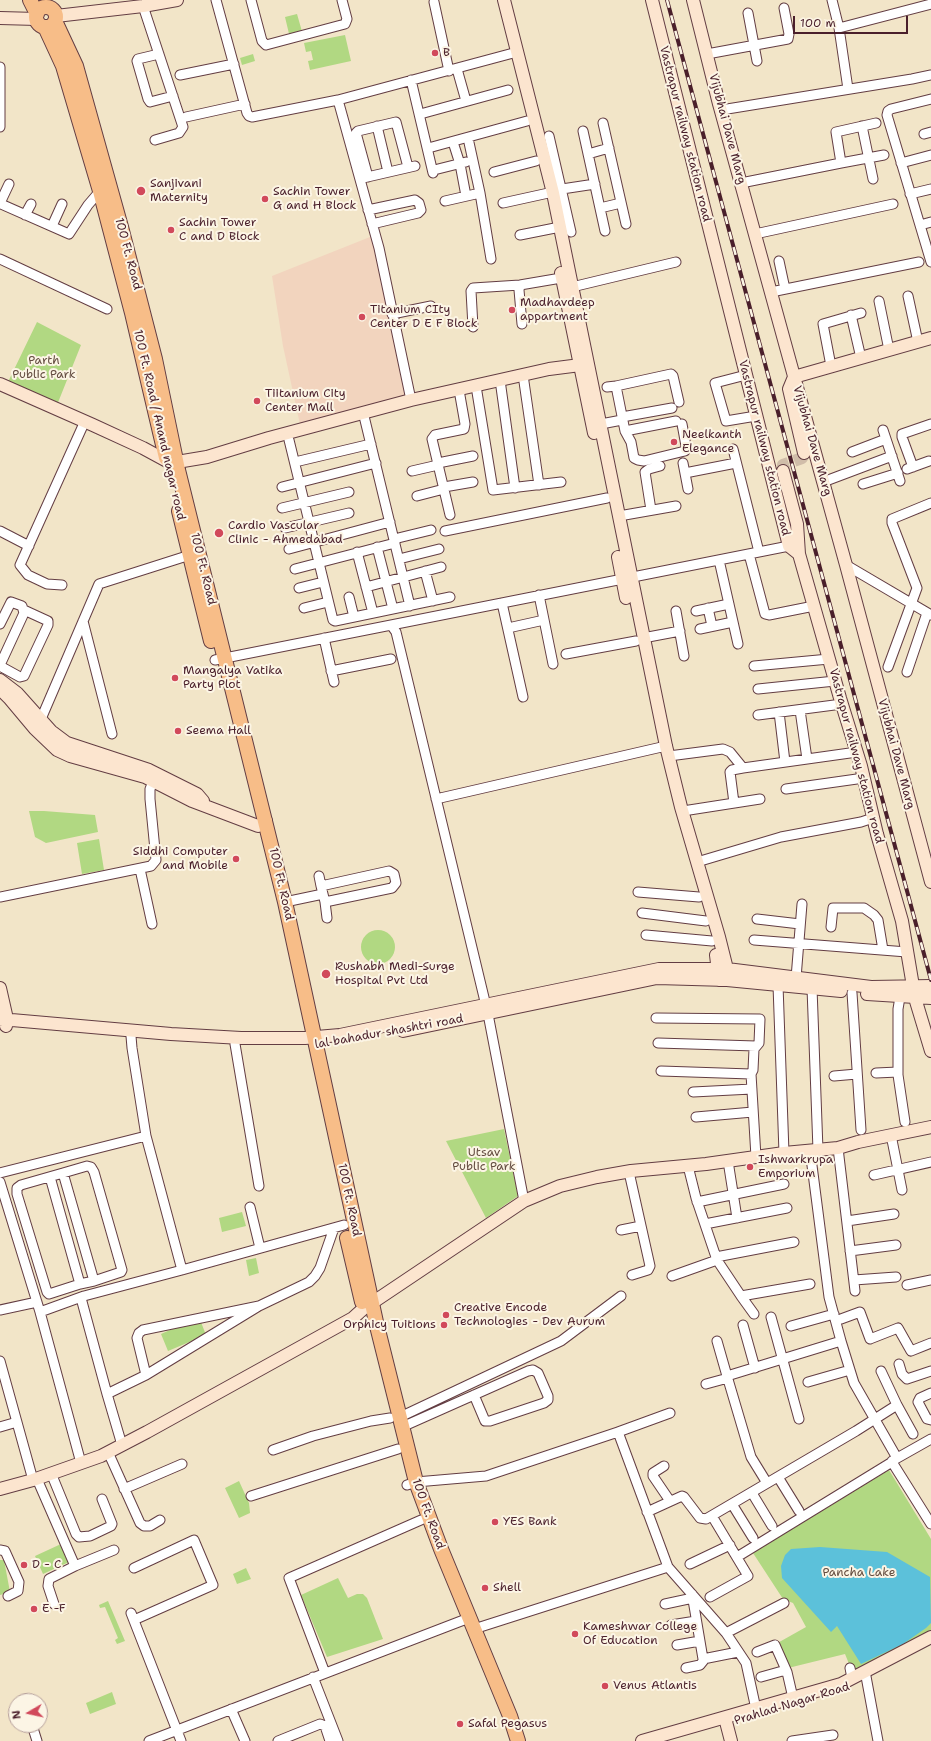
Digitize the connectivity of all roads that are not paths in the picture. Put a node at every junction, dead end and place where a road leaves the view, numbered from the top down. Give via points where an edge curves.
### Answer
1 (30, 0) edge
2 (177, 0) edge
3 (216, 0) edge
4 (251, 0) edge
5 (342, 0) edge
6 (496, 0) edge
7 (504, 0) edge
8 (652, 0) edge
9 (693, 0) edge
10 (832, 0) edge
11 (434, 2) dead end
12 (931, 4) edge
13 (144, 6) junction
14 (784, 8) dead end
15 (748, 13) dead end
16 (46, 15) edge
17 (0, 18) edge
18 (839, 28) junction
19 (753, 45) junction
20 (513, 53) junction
21 (159, 54) junction
22 (707, 54) junction
23 (757, 61) dead end
24 (234, 64) junction
25 (0, 67) edge
26 (453, 70) junction
27 (180, 75) dead end
28 (931, 75) edge
29 (411, 80) junction
30 (848, 89) junction
31 (508, 90) dead end
32 (173, 96) junction
33 (931, 99) edge
34 (338, 100) junction
35 (466, 101) junction
36 (245, 104) junction
37 (721, 110) junction
38 (424, 113) dead end
39 (186, 117) dead end
40 (527, 121) junction
41 (603, 123) dead end
42 (876, 123) dead end
43 (377, 126) junction
44 (862, 126) junction
45 (0, 127) edge
46 (583, 131) dead end
47 (549, 136) dead end
48 (468, 138) junction
49 (155, 140) dead end
50 (453, 142) junction
51 (432, 147) dead end
52 (609, 148) junction
53 (588, 154) junction
54 (884, 155) dead end
55 (931, 156) edge
56 (869, 158) junction
57 (473, 160) junction
58 (536, 161) junction
59 (841, 163) junction
60 (901, 163) junction
61 (460, 164) junction
62 (388, 172) junction
63 (494, 172) dead end
64 (364, 178) junction
65 (873, 179) dead end
66 (741, 183) junction
67 (9, 184) dead end
68 (595, 184) junction
69 (931, 189) edge
70 (100, 191) junction
71 (555, 191) junction
72 (480, 193) junction
73 (910, 194) junction
74 (466, 196) junction
75 (0, 200) edge
76 (445, 201) dead end
77 (502, 203) dead end
78 (621, 203) junction
79 (31, 204) dead end
80 (62, 204) dead end
81 (893, 204) dead end
82 (600, 208) junction
83 (368, 210) junction
84 (25, 215) junction
85 (931, 222) edge
86 (372, 224) junction
87 (626, 224) dead end
88 (920, 225) junction
89 (52, 226) junction
90 (556, 228) junction
91 (605, 231) dead end
92 (571, 232) dead end
93 (755, 234) junction
94 (520, 235) dead end
95 (0, 259) edge
96 (491, 259) dead end
97 (779, 261) dead end
98 (676, 262) dead end
99 (919, 262) dead end
100 (931, 262) edge
101 (568, 280) junction
102 (520, 285) junction
103 (786, 289) junction
104 (771, 292) junction
105 (908, 296) dead end
106 (879, 301) dead end
107 (431, 306) dead end
108 (107, 309) dead end
109 (861, 313) dead end
110 (392, 314) junction
111 (851, 315) junction
112 (522, 324) dead end
113 (473, 327) dead end
114 (931, 338) edge
115 (918, 342) junction
116 (889, 350) junction
117 (861, 358) junction
118 (584, 365) junction
119 (831, 366) junction
120 (523, 375) junction
121 (746, 376) junction
122 (794, 377) junction
123 (500, 380) junction
124 (0, 384) edge
125 (476, 386) junction
126 (459, 390) junction
127 (411, 400) junction
128 (363, 412) junction
129 (756, 416) junction
130 (622, 418) junction
131 (85, 421) junction
132 (601, 424) junction
133 (931, 424) edge
134 (625, 431) junction
135 (289, 440) dead end
136 (371, 444) junction
137 (733, 449) dead end
138 (852, 452) dead end
139 (804, 453) dead end
140 (473, 456) dead end
141 (892, 456) junction
142 (929, 461) dead end
143 (172, 462) junction
144 (295, 462) junction
145 (376, 463) junction
146 (683, 463) dead end
147 (736, 463) junction
148 (438, 464) junction
149 (660, 466) dead end
150 (412, 471) dead end
151 (783, 471) dead end
152 (685, 473) junction
153 (473, 482) dead end
154 (561, 482) dead end
155 (823, 482) junction
156 (299, 483) junction
157 (863, 484) dead end
158 (539, 485) junction
159 (282, 487) dead end
160 (444, 488) junction
161 (515, 488) junction
162 (688, 489) dead end
163 (349, 492) dead end
164 (416, 496) dead end
165 (607, 498) junction
166 (304, 503) junction
167 (929, 503) edge
168 (676, 506) dead end
169 (282, 508) dead end
170 (651, 510) junction
171 (349, 513) dead end
172 (931, 513) edge
173 (450, 515) dead end
174 (619, 516) junction
175 (390, 522) junction
176 (309, 523) junction
177 (285, 528) dead end
178 (431, 530) dead end
179 (0, 531) edge
180 (445, 531) dead end
181 (394, 541) junction
182 (313, 542) junction
183 (28, 546) junction
184 (788, 546) junction
185 (377, 547) junction
186 (289, 549) dead end
187 (439, 549) dead end
188 (357, 552) junction
189 (759, 552) junction
190 (749, 554) junction
191 (799, 554) junction
192 (190, 555) junction
193 (399, 559) junction
194 (719, 560) junction
195 (318, 562) junction
196 (846, 565) junction
197 (441, 567) dead end
198 (295, 569) dead end
199 (425, 571) junction
200 (403, 577) junction
201 (626, 578) junction
202 (323, 582) junction
203 (386, 582) junction
204 (62, 585) dead end
205 (366, 587) junction
206 (299, 588) dead end
207 (539, 595) junction
208 (349, 597) dead end
209 (450, 598) dead end
210 (433, 601) junction
211 (328, 602) junction
212 (502, 603) junction
213 (911, 603) junction
214 (729, 604) junction
215 (410, 606) junction
216 (814, 606) junction
217 (304, 608) dead end
218 (708, 608) junction
219 (393, 609) junction
220 (24, 610) junction
221 (676, 611) dead end
222 (696, 611) dead end
223 (373, 613) junction
224 (929, 614) edge
225 (354, 617) junction
226 (1, 619) edge
227 (544, 620) junction
228 (83, 621) junction
229 (733, 622) junction
230 (391, 625) junction
231 (712, 626) junction
232 (508, 628) junction
233 (700, 629) dead end
234 (680, 631) junction
235 (324, 638) junction
236 (640, 639) junction
237 (738, 644) dead end
238 (566, 654) dead end
239 (684, 656) dead end
240 (220, 659) junction
241 (391, 659) dead end
242 (829, 659) junction
243 (553, 664) dead end
244 (0, 666) edge
245 (754, 666) dead end
246 (888, 667) dead end
247 (331, 671) junction
248 (907, 672) dead end
249 (0, 680) edge
250 (835, 681) junction
251 (334, 682) dead end
252 (0, 689) edge
253 (758, 689) dead end
254 (523, 697) dead end
255 (842, 704) junction
256 (800, 710) junction
257 (778, 712) junction
258 (758, 715) dead end
259 (41, 719) junction
260 (112, 734) dead end
261 (664, 750) junction
262 (857, 752) junction
263 (807, 759) junction
264 (785, 762) junction
265 (743, 768) junction
266 (155, 777) junction
267 (864, 778) junction
268 (786, 789) dead end
269 (436, 798) junction
270 (760, 799) dead end
271 (734, 803) junction
272 (683, 811) junction
273 (873, 818) junction
274 (262, 824) junction
275 (927, 855) edge
276 (697, 862) junction
277 (140, 868) junction
278 (319, 876) dead end
279 (356, 878) junction
280 (931, 882) edge
281 (638, 892) dead end
282 (323, 894) junction
283 (359, 895) junction
284 (0, 897) edge
285 (700, 897) junction
286 (285, 902) junction
287 (802, 904) dead end
288 (642, 913) dead end
289 (327, 918) dead end
290 (757, 919) dead end
291 (706, 921) junction
292 (152, 924) dead end
293 (800, 924) junction
294 (831, 927) dead end
295 (646, 936) dead end
296 (754, 940) dead end
297 (712, 941) junction
298 (799, 944) junction
299 (883, 950) junction
300 (907, 952) junction
301 (723, 974) junction
302 (796, 978) junction
303 (778, 985) junction
304 (931, 986) edge
305 (0, 988) edge
306 (812, 988) junction
307 (852, 992) junction
308 (914, 992) junction
309 (900, 997) junction
310 (931, 998) edge
311 (487, 1010) junction
312 (656, 1018) dead end
313 (3, 1022) edge
314 (132, 1034) junction
315 (310, 1042) junction
316 (658, 1043) dead end
317 (235, 1044) junction
318 (756, 1046) junction
319 (931, 1051) edge
320 (661, 1071) dead end
321 (898, 1072) junction
322 (876, 1073) dead end
323 (751, 1074) junction
324 (857, 1074) junction
325 (834, 1076) dead end
326 (752, 1089) junction
327 (693, 1092) dead end
328 (754, 1112) junction
329 (696, 1117) dead end
330 (905, 1122) dead end
331 (931, 1127) edge
332 (861, 1130) dead end
333 (891, 1135) junction
334 (146, 1136) junction
335 (838, 1148) junction
336 (814, 1150) junction
337 (784, 1153) junction
338 (756, 1157) junction
339 (52, 1160) junction
340 (728, 1161) junction
341 (931, 1162) edge
342 (688, 1166) junction
343 (898, 1170) junction
344 (629, 1172) junction
345 (0, 1173) edge
346 (56, 1175) junction
347 (874, 1175) dead end
348 (0, 1182) edge
349 (784, 1184) dead end
350 (259, 1186) dead end
351 (902, 1190) dead end
352 (733, 1194) junction
353 (524, 1200) junction
354 (697, 1202) junction
355 (250, 1207) dead end
356 (787, 1208) dead end
357 (894, 1214) dead end
358 (737, 1218) junction
359 (847, 1221) junction
360 (704, 1224) junction
361 (339, 1226) junction
362 (641, 1226) junction
363 (79, 1230) junction
364 (621, 1230) dead end
365 (66, 1234) junction
366 (794, 1242) dead end
367 (896, 1245) dead end
368 (260, 1248) junction
369 (850, 1251) junction
370 (717, 1258) junction
371 (182, 1270) junction
372 (632, 1274) dead end
373 (672, 1276) dead end
374 (896, 1277) dead end
375 (854, 1280) junction
376 (931, 1280) edge
377 (87, 1283) junction
378 (810, 1284) dead end
379 (907, 1285) dead end
380 (855, 1291) dead end
381 (90, 1294) junction
382 (621, 1296) dead end
383 (741, 1296) junction
384 (81, 1298) junction
385 (37, 1302) junction
386 (259, 1306) junction
387 (368, 1306) junction
388 (0, 1310) edge
389 (40, 1312) junction
390 (754, 1314) dead end
391 (837, 1316) junction
392 (771, 1317) dead end
393 (743, 1326) dead end
394 (791, 1326) dead end
395 (717, 1341) dead end
396 (841, 1341) junction
397 (931, 1343) edge
398 (782, 1360) junction
399 (0, 1362) edge
400 (899, 1364) dead end
401 (755, 1368) junction
402 (850, 1370) junction
403 (931, 1370) edge
404 (881, 1371) dead end
405 (146, 1375) junction
406 (727, 1377) junction
407 (808, 1382) dead end
408 (706, 1384) dead end
409 (931, 1393) edge
410 (107, 1394) junction
411 (474, 1395) junction
412 (897, 1405) junction
413 (670, 1413) dead end
414 (799, 1419) dead end
415 (874, 1420) junction
416 (931, 1420) edge
417 (397, 1421) junction
418 (17, 1422) junction
419 (0, 1427) edge
420 (618, 1432) junction
421 (914, 1434) dead end
422 (931, 1439) edge
423 (122, 1445) junction
424 (398, 1449) junction
425 (273, 1450) dead end
426 (108, 1452) junction
427 (895, 1460) junction
428 (81, 1463) junction
429 (182, 1464) dead end
430 (664, 1466) dead end
431 (52, 1473) junction
432 (778, 1477) junction
433 (35, 1479) junction
434 (767, 1483) junction
435 (411, 1484) junction
436 (0, 1489) edge
437 (124, 1489) junction
438 (752, 1492) junction
439 (251, 1496) dead end
440 (102, 1499) dead end
441 (670, 1501) junction
442 (732, 1504) junction
443 (799, 1511) dead end
444 (647, 1512) junction
445 (712, 1516) junction
446 (160, 1520) dead end
447 (421, 1520) junction
448 (931, 1524) edge
449 (772, 1526) dead end
450 (753, 1538) dead end
451 (730, 1545) junction
452 (0, 1550) edge
453 (114, 1550) dead end
454 (738, 1557) junction
455 (690, 1564) dead end
456 (76, 1566) junction
457 (668, 1567) junction
458 (134, 1568) dead end
459 (8, 1596) dead end
460 (692, 1596) junction
461 (710, 1597) dead end
462 (784, 1603) dead end
463 (54, 1604) dead end
464 (666, 1604) dead end
465 (696, 1621) junction
466 (468, 1623) junction
467 (671, 1625) dead end
468 (726, 1633) junction
469 (931, 1637) edge
470 (700, 1641) junction
471 (677, 1645) dead end
472 (931, 1646) edge
473 (738, 1652) junction
474 (757, 1652) dead end
475 (704, 1660) junction
476 (686, 1668) dead end
477 (786, 1670) junction
478 (325, 1673) junction
479 (865, 1675) junction
480 (313, 1677) junction
481 (761, 1677) dead end
482 (793, 1698) junction
483 (231, 1709) junction
484 (756, 1709) junction
485 (726, 1721) junction
486 (176, 1731) junction
487 (833, 1735) dead end
488 (149, 1741) edge
489 (181, 1741) edge
490 (245, 1741) edge
491 (278, 1741) edge
492 (330, 1741) edge
493 (338, 1741) edge
494 (509, 1741) edge
495 (518, 1741) edge
496 (642, 1741) edge
497 (670, 1741) edge
498 (730, 1741) edge
499 (792, 1741) edge
500 (878, 1741) edge

1 - 16 main road, 100 Ft. Road / Anand nagar road
2 - 13 street
3 - 24 street
4 - 5 street via 262,42 266,45 345,24 347,19
6 - 20 street
7 - 20 street
8 - 121 street, Vastrapur railway station road
9 - 22 street, Vijubhai Dave Marg
10 - 18 street
11 - 26 street
12 - 18 street
13 - 16 street
13 - 21 street
14 - 19 street via 789,38
15 - 19 street
16 - 17 street
16 - 70 main road, 100 Ft. Road / Anand nagar road
16 - 143 main road, 100 Ft. Road via 69,47 76,66 155,359
18 - 30 street
19 - 22 street
19 - 23 street
20 - 26 street
20 - 40 street
20 - 71 street
21 - 32 street
21 - 32 street via 137,61 148,99 152,102
22 - 37 street, Vijubhai Dave Marg
24 - 27 street
24 - 36 street
25 - 45 street
26 - 29 street
26 - 35 street
28 - 30 street
29 - 34 street
29 - 61 street via 436,171
30 - 37 street
31 - 35 street
32 - 49 street via 182,130
33 - 60 street via 888,111 887,120
34 - 36 street via 252,117 249,116
34 - 64 street
35 - 38 street
36 - 39 street
37 - 66 street, Vijubhai Dave Marg
40 - 48 street
40 - 58 street
41 - 52 street
42 - 44 street
43 - 62 street
43 - 62 street via 395,122 398,124 412,167
43 - 64 street via 356,133
44 - 56 street
44 - 59 street via 836,132
46 - 53 street
47 - 71 street
48 - 50 street
48 - 57 street
50 - 51 street
50 - 61 street
52 - 53 street
52 - 78 street
53 - 68 street
54 - 56 street
55 - 60 street
56 - 59 street
56 - 65 street
57 - 61 street
57 - 72 street
58 - 63 street
58 - 71 street
59 - 66 street
60 - 73 street
61 - 74 street
62 - 64 street
64 - 83 street
66 - 93 street, Vijubhai Dave Marg
67 - 75 street
68 - 71 street
68 - 82 street
69 - 73 street
70 - 89 street via 69,234
70 - 143 main road, 100 Ft. Road / Anand nagar road
71 - 77 street
71 - 90 street
71 - 92 street
72 - 74 street
72 - 96 street
73 - 88 street
74 - 76 street
75 - 84 street via 1,204
78 - 82 street
78 - 87 street
79 - 84 street
80 - 89 street
81 - 93 street
82 - 91 street
83 - 86 street
83 - 86 street via 415,200 419,202 421,210 418,213
84 - 89 street
85 - 88 street
86 - 110 street
88 - 100 street
90 - 94 street
90 - 101 street
93 - 104 street, Vijubhai Dave Marg
95 - 108 street
97 - 103 street
98 - 101 street
99 - 103 street
101 - 102 street
101 - 118 street
102 - 112 street
102 - 113 street via 471,289
103 - 104 street
104 - 122 street, Vijubhai Dave Marg
105 - 115 street
106 - 116 street
107 - 110 street
109 - 111 street
110 - 127 street
111 - 117 street
111 - 119 street via 823,324
114 - 115 street
115 - 116 street
116 - 117 street
117 - 119 street
118 - 120 street
118 - 132 street
118 - 165 street
119 - 122 street
120 - 123 street
120 - 158 street
121 - 129 street, Vastrapur railway station road
121 - 129 street via 715,383 726,421
122 - 139 street via 789,389
122 - 155 street, Vijubhai Dave Marg
123 - 125 street
123 - 161 street
124 - 131 street
125 - 126 street
125 - 161 street via 492,489 495,491
126 - 127 street
126 - 148 street via 464,427 460,431 433,437
127 - 128 street
128 - 136 street
128 - 143 street via 207,457
129 - 184 street, Vastrapur railway station road
130 - 130 street via 611,386 671,374 673,376 675,405
130 - 132 street
130 - 134 street
131 - 143 street
131 - 183 street
132 - 174 street
133 - 142 street via 901,435 910,468
134 - 134 street via 631,442 634,458 639,461 685,451 686,446 679,423
135 - 144 street
136 - 144 street
136 - 145 street
137 - 147 street
138 - 141 street via 885,435
140 - 148 street
141 - 155 street
141 - 157 street via 899,477
143 - 192 main road, 100 Ft. Road / Anand nagar road
143 - 240 main road, 100 Ft. Road
144 - 156 street
145 - 156 street
145 - 175 street
146 - 152 street
147 - 152 street
147 - 189 street
148 - 150 street
148 - 160 street
149 - 170 street via 645,472
151 - 191 street via 797,524
152 - 162 street
153 - 160 street
154 - 158 street
155 - 196 street, Vijubhai Dave Marg
156 - 159 street
156 - 166 street
158 - 161 street
160 - 164 street
160 - 173 street
163 - 166 street
165 - 180 street
165 - 201 street
166 - 169 street
166 - 176 street
167 - 172 street
167 - 213 street via 897,516 892,521 917,584 917,592
168 - 170 street
170 - 174 street
171 - 176 street
174 - 201 street
175 - 181 street
175 - 182 street
176 - 177 street
176 - 182 street
178 - 181 street
179 - 183 street
181 - 185 street
181 - 193 street
182 - 186 street
182 - 195 street
183 - 204 street via 20,565 28,575 47,584
184 - 189 street
184 - 191 street, Vastrapur railway station road
185 - 188 street
185 - 203 street
187 - 193 street
188 - 195 street
188 - 205 street
189 - 190 street
190 - 194 street
190 - 216 street via 765,614
191 - 216 street, Vastrapur railway station road
192 - 228 street via 99,584
192 - 240 main road, 100 Ft. Road / Anand nagar road
193 - 200 street
194 - 201 street
194 - 214 street
195 - 198 street
195 - 202 street
196 - 213 street
196 - 275 street, Vijubhai Dave Marg
197 - 199 street
199 - 200 street
199 - 210 street
200 - 203 street
200 - 215 street
201 - 207 street
201 - 236 street
202 - 206 street
202 - 211 street
203 - 205 street
203 - 219 street
205 - 223 street
207 - 212 street
207 - 227 street
208 - 225 street
209 - 210 street
210 - 215 street
211 - 217 street
211 - 225 street via 333,620
212 - 230 street
212 - 232 street
213 - 224 street
213 - 246 street
214 - 218 street
214 - 229 street
215 - 219 street
216 - 242 street, Vastrapur railway station road
218 - 222 street
218 - 231 street
219 - 223 street
220 - 226 street via 22,606 11,602
220 - 244 street
220 - 244 street via 48,621 48,625 24,676 20,677
221 - 234 street
223 - 225 street
224 - 248 street
227 - 232 street
227 - 243 street
228 - 259 street
228 - 260 street
229 - 231 street
229 - 237 street
230 - 235 street
230 - 269 street via 396,632
231 - 233 street
232 - 254 street
234 - 236 street
234 - 239 street
235 - 240 street
235 - 247 street
236 - 238 street
236 - 261 street
240 - 274 main road, 100 Ft. Road
241 - 247 street
242 - 245 street
242 - 250 street, Vastrapur railway station road
247 - 251 street
249 - 259 street via 17,693
250 - 253 street
250 - 255 street, Vastrapur railway station road
252 - 266 street via 57,750 70,756
255 - 256 street
255 - 262 street, Vastrapur railway station road
256 - 257 street
256 - 263 street
257 - 258 street
257 - 264 street
259 - 266 street via 67,743
261 - 265 street via 723,749 730,752
261 - 269 street
261 - 272 street
261 - 285 street
262 - 263 street
262 - 267 street, Vastrapur railway station road
263 - 264 street
264 - 265 street
265 - 271 street via 730,772
266 - 274 street via 192,801
266 - 277 street via 150,799 156,860 151,866
267 - 268 street
267 - 273 street, Vastrapur railway station road
269 - 311 street
270 - 271 street
271 - 272 street
272 - 276 street
273 - 276 street via 782,837
273 - 300 street, Vastrapur railway station road via 902,921
274 - 286 main road, 100 Ft. Road
274 - 315 main road, 100 Ft. Road via 301,1015
275 - 280 street, Vijubhai Dave Marg
276 - 301 street
277 - 284 street
277 - 292 street
278 - 282 street
279 - 282 street
279 - 283 street
279 - 283 street via 389,871 394,874 396,883 392,888
281 - 285 street
282 - 283 street
282 - 286 street
282 - 289 street
285 - 291 street
286 - 315 main road, 100 Ft. Road
287 - 293 street
288 - 291 street
290 - 293 street
291 - 297 street
293 - 298 street
294 - 299 street via 833,908 864,908 878,920
295 - 297 street
296 - 298 street
297 - 301 street
298 - 299 street
298 - 302 street
299 - 300 street
300 - 308 street, Vastrapur railway station road
301 - 302 street
301 - 303 street
301 - 311 street via 657,978
302 - 308 street
303 - 306 street
303 - 337 street
304 - 308 street
305 - 313 street
306 - 307 street
306 - 336 street
307 - 309 street
307 - 324 street
308 - 309 street
308 - 310 street
308 - 319 street, Vastrapur railway station road
309 - 321 street
311 - 315 street
311 - 353 street
312 - 318 street via 758,1018 760,1042
313 - 314 street, lal bahadur shashtri road
314 - 315 street
314 - 317 street, lal bahadur shashtri road
314 - 334 street
315 - 317 street, lal bahadur shashtri road
315 - 361 main road, 100 Ft. Road
315 - 387 main road, 100 Ft. Road
316 - 318 street
317 - 350 street
318 - 323 street
320 - 323 street
321 - 322 street
321 - 330 street
323 - 326 street
324 - 325 street
324 - 332 street
326 - 327 street
326 - 328 street
328 - 329 street
328 - 338 street
331 - 333 street
333 - 335 street
333 - 343 street
334 - 339 street
334 - 371 street
335 - 336 street
335 - 359 street
336 - 337 street
336 - 391 street via 829,1297
337 - 338 street
338 - 340 street
339 - 345 street
339 - 346 street
340 - 342 street
340 - 352 street
341 - 343 street
342 - 344 street
342 - 354 street
343 - 347 street
343 - 351 street
344 - 353 street via 560,1186
344 - 362 street
346 - 363 street
346 - 365 street
346 - 377 street via 87,1166 94,1172 122,1270
346 - 377 street via 21,1185 17,1188 18,1194 47,1292 49,1294
348 - 385 street
349 - 352 street
352 - 354 street
352 - 358 street
353 - 387 street
354 - 360 street
355 - 368 street
356 - 358 street
357 - 359 street
358 - 360 street
359 - 369 street
360 - 370 street
361 - 368 street
361 - 386 street via 320,1268 309,1282
361 - 387 main road, 100 Ft. Road
362 - 364 street
362 - 372 street via 650,1266 648,1270
363 - 365 street
363 - 377 street
365 - 377 street
366 - 370 street
367 - 369 street
368 - 371 street
369 - 375 street
370 - 373 street
370 - 383 street
371 - 381 street
374 - 375 street
375 - 380 street
376 - 379 street
377 - 381 street
378 - 383 street
381 - 384 street
382 - 417 street via 561,1341
383 - 390 street
384 - 389 street
384 - 410 street
385 - 388 street
385 - 389 street
386 - 405 street
386 - 405 street via 143,1330 137,1338
387 - 417 main road, 100 Ft. Road
387 - 423 street via 323,1335
389 - 428 street
391 - 394 street
391 - 396 street
391 - 397 street via 860,1312 870,1339 898,1328 911,1351
392 - 398 street
393 - 401 street
395 - 406 street
396 - 398 street
396 - 402 street
398 - 401 street
398 - 414 street
399 - 418 street
400 - 403 street via 902,1374 907,1379
401 - 406 street
402 - 407 street
402 - 415 street via 854,1383
404 - 412 street
405 - 410 street
406 - 408 street
406 - 434 street via 751,1457
409 - 416 street via 920,1398 918,1402 927,1419
410 - 423 street
411 - 411 street via 533,1370 538,1373 548,1400 490,1421 485,1420
411 - 417 street
412 - 415 street
412 - 421 street
413 - 420 street
415 - 427 street
415 - 432 street
417 - 424 main road, 100 Ft. Road
417 - 425 street via 371,1421 313,1436
417 - 435 main road, 100 Ft. Road
418 - 419 street
418 - 433 street
420 - 435 street via 486,1476
420 - 444 street
422 - 427 street
423 - 426 street
424 - 435 main road, 100 Ft. Road
424 - 439 street
426 - 428 street
426 - 437 street
427 - 448 street
427 - 454 street
428 - 431 street
429 - 437 street
430 - 441 street via 653,1473 653,1476
431 - 433 street
431 - 440 street via 79,1537 90,1536 111,1526
432 - 434 street
432 - 443 street
433 - 436 street
433 - 456 street
434 - 438 street
435 - 447 main road, 100 Ft. Road
435 - 466 main road, 100 Ft. Road
437 - 446 street via 140,1523 150,1526
438 - 442 street
438 - 449 street
441 - 444 street
441 - 445 street via 679,1496 684,1497 700,1518
442 - 445 street
442 - 450 street
444 - 457 street
445 - 451 street
447 - 466 main road, 100 Ft. Road
447 - 478 street via 289,1578
451 - 454 street
451 - 455 street
452 - 459 street via 5,1551 19,1582 18,1590
453 - 456 street
454 - 461 street via 748,1576
456 - 463 street via 49,1579 48,1586
457 - 460 street
457 - 466 street
458 - 486 street via 194,1540 212,1585 133,1617
460 - 464 street
460 - 465 street
460 - 468 street
462 - 468 street
465 - 467 street
465 - 470 street
466 - 478 street
466 - 494 main road, 100 Ft. Road
466 - 495 main road, 100 Ft. Road via 510,1716
468 - 473 street
469 - 479 street
470 - 471 street
470 - 475 street
472 - 479 street, Prahlad Nagar Road
473 - 475 street
473 - 484 street via 748,1669
474 - 477 street via 775,1645
475 - 476 street via 700,1665
477 - 481 street
477 - 482 street
478 - 480 street
479 - 482 street via 851,1673 841,1684
479 - 485 street, Prahlad Nagar Road via 844,1690
479 - 500 street
480 - 483 street
480 - 493 street
482 - 484 street
483 - 486 street
483 - 490 street
484 - 485 street
485 - 496 street
485 - 497 street, Prahlad Nagar Road
485 - 498 street
486 - 488 street
486 - 489 street
487 - 499 street
491 - 492 street via 320,1724 325,1726

